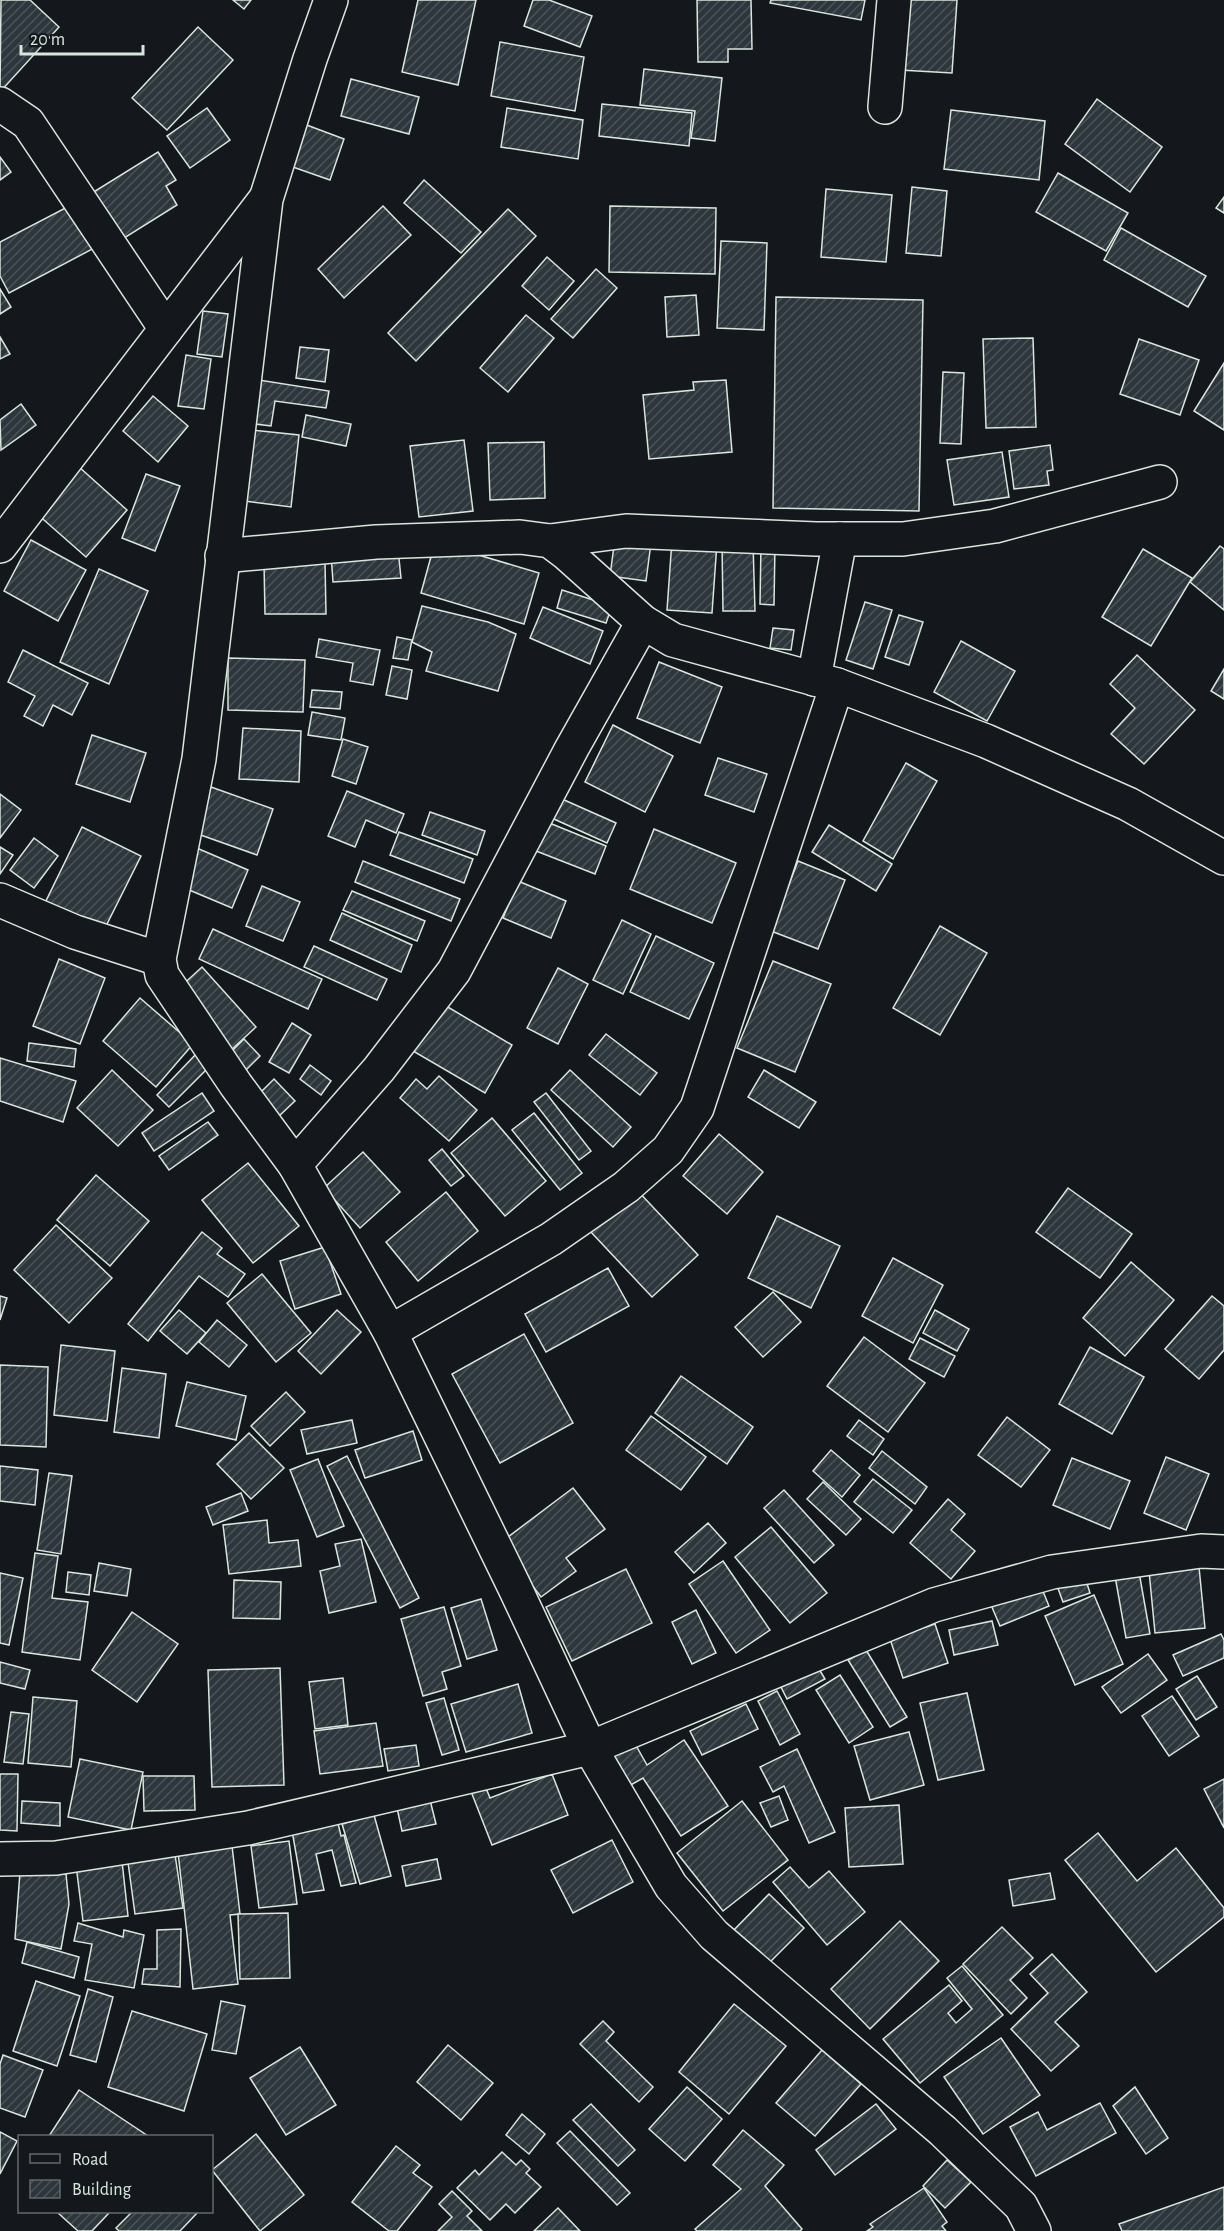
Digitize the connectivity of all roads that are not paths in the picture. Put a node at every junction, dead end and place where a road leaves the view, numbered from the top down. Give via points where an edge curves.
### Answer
1 (331, 0) edge
2 (894, 0) edge
3 (0, 104) edge
4 (885, 108) dead end
5 (266, 199) junction
6 (166, 329) junction
7 (1160, 482) dead end
8 (840, 539) junction
9 (550, 541) junction
10 (0, 546) edge
11 (222, 556) junction
12 (643, 622) junction
13 (826, 682) junction
14 (1224, 858) edge
15 (0, 900) edge
16 (159, 959) junction
17 (295, 1165) junction
18 (390, 1332) junction
19 (1224, 1552) edge
20 (590, 1748) junction
21 (0, 1859) edge
22 (1034, 2231) edge

1 - 5 street
2 - 4 street
3 - 6 street via 28,123
5 - 6 street
5 - 11 street
6 - 10 street
7 - 8 street via 994,526 903,539
8 - 9 street via 626,531
8 - 13 street
9 - 11 street via 520,537 376,542
9 - 12 street
11 - 16 street via 199,759
12 - 13 street via 673,640
12 - 17 street via 454,971 379,1069
13 - 14 street via 986,741 1128,804
13 - 18 street via 697,1108 668,1150 626,1187 550,1239
15 - 16 street via 75,932
16 - 17 street via 169,988
17 - 18 street
18 - 20 street
19 - 20 street via 1201,1551 1052,1572 934,1605
20 - 21 street via 248,1828 56,1858
20 - 22 street via 671,1886 714,1935 943,2131 1021,2206

